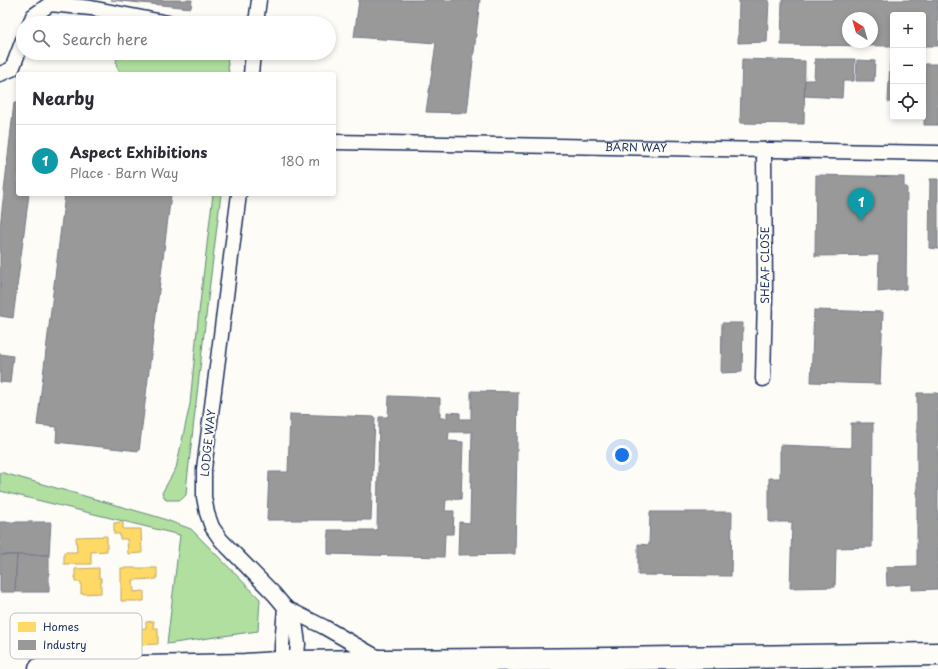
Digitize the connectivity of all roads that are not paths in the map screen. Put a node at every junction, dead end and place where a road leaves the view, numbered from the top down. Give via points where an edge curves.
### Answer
1 (260, 0) edge
2 (33, 16) edge
3 (132, 16) edge
4 (257, 16) edge
5 (16, 58) edge
6 (252, 60) edge
7 (251, 72) edge
8 (0, 74) edge
9 (336, 142) edge
10 (764, 150) junction
11 (938, 153) edge
12 (239, 196) edge
13 (763, 379) dead end
14 (285, 608) junction
15 (938, 654) edge
16 (386, 661) junction
17 (287, 663) junction
18 (40, 669) edge

1 - 4 street
2 - 3 street via 50,4
5 - 8 street via 12,69
6 - 7 street
9 - 10 street, BARN WAY
10 - 11 street, BARN WAY
10 - 13 street, SHEAF CLOSE
12 - 14 street, LODGE WAY via 204,469 204,497 206,513 221,540
14 - 16 street
14 - 17 street, LODGE WAY via 295,622 298,644 297,654
15 - 16 main road
16 - 17 main road
17 - 18 main road

